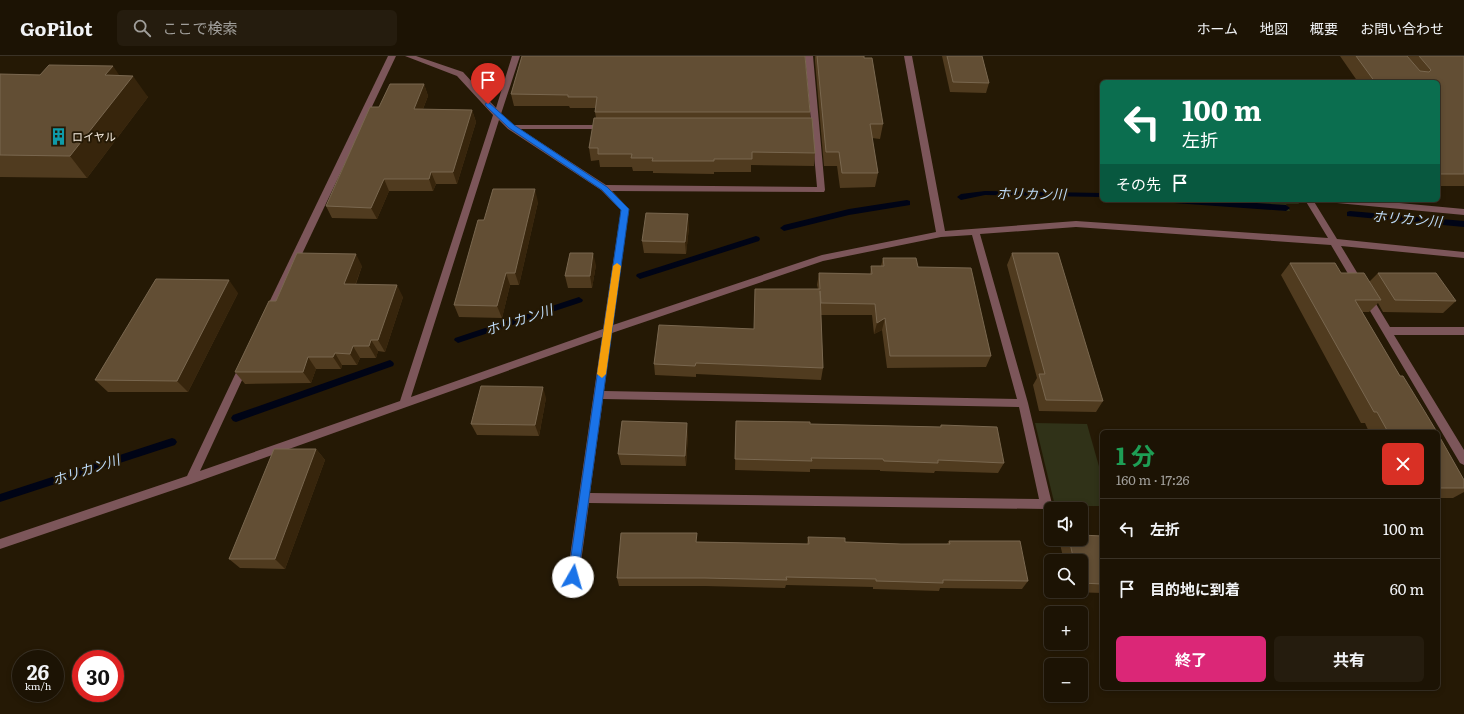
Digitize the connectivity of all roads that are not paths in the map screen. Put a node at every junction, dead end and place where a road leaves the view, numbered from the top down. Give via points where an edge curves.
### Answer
1 (392, 56) edge
2 (409, 56) edge
3 (516, 56) edge
4 (809, 56) edge
5 (908, 56) edge
6 (498, 114) junction
7 (511, 127) junction
8 (613, 127) edge
9 (604, 188) junction
10 (1310, 202) edge
11 (1358, 202) edge
12 (1464, 212) edge
13 (975, 231) junction
14 (941, 234) junction
15 (1335, 242) junction
16 (1464, 254) edge
17 (266, 320) edge
18 (608, 331) junction
19 (1388, 331) junction
20 (1464, 331) edge
21 (249, 356) edge
22 (598, 395) junction
23 (404, 404) junction
24 (1023, 404) junction
25 (1464, 460) edge
26 (191, 479) junction
27 (583, 498) junction
28 (0, 544) edge
29 (573, 577) dead end

1 - 17 street
2 - 6 street via 460,74
3 - 6 street
4 - 9 street via 812,127 821,190
5 - 14 street
6 - 7 street
6 - 23 street
7 - 8 street
7 - 9 street
9 - 18 street via 625,209
10 - 15 street
11 - 12 street
13 - 14 street
13 - 15 street via 1076,224
13 - 24 street
14 - 18 street via 822,258
15 - 16 street
15 - 19 street
18 - 22 street
18 - 23 street
19 - 20 street
19 - 25 street
21 - 26 street
22 - 24 street
22 - 27 street
23 - 26 street
24 - 27 street via 1046,504
26 - 28 street
27 - 29 street

